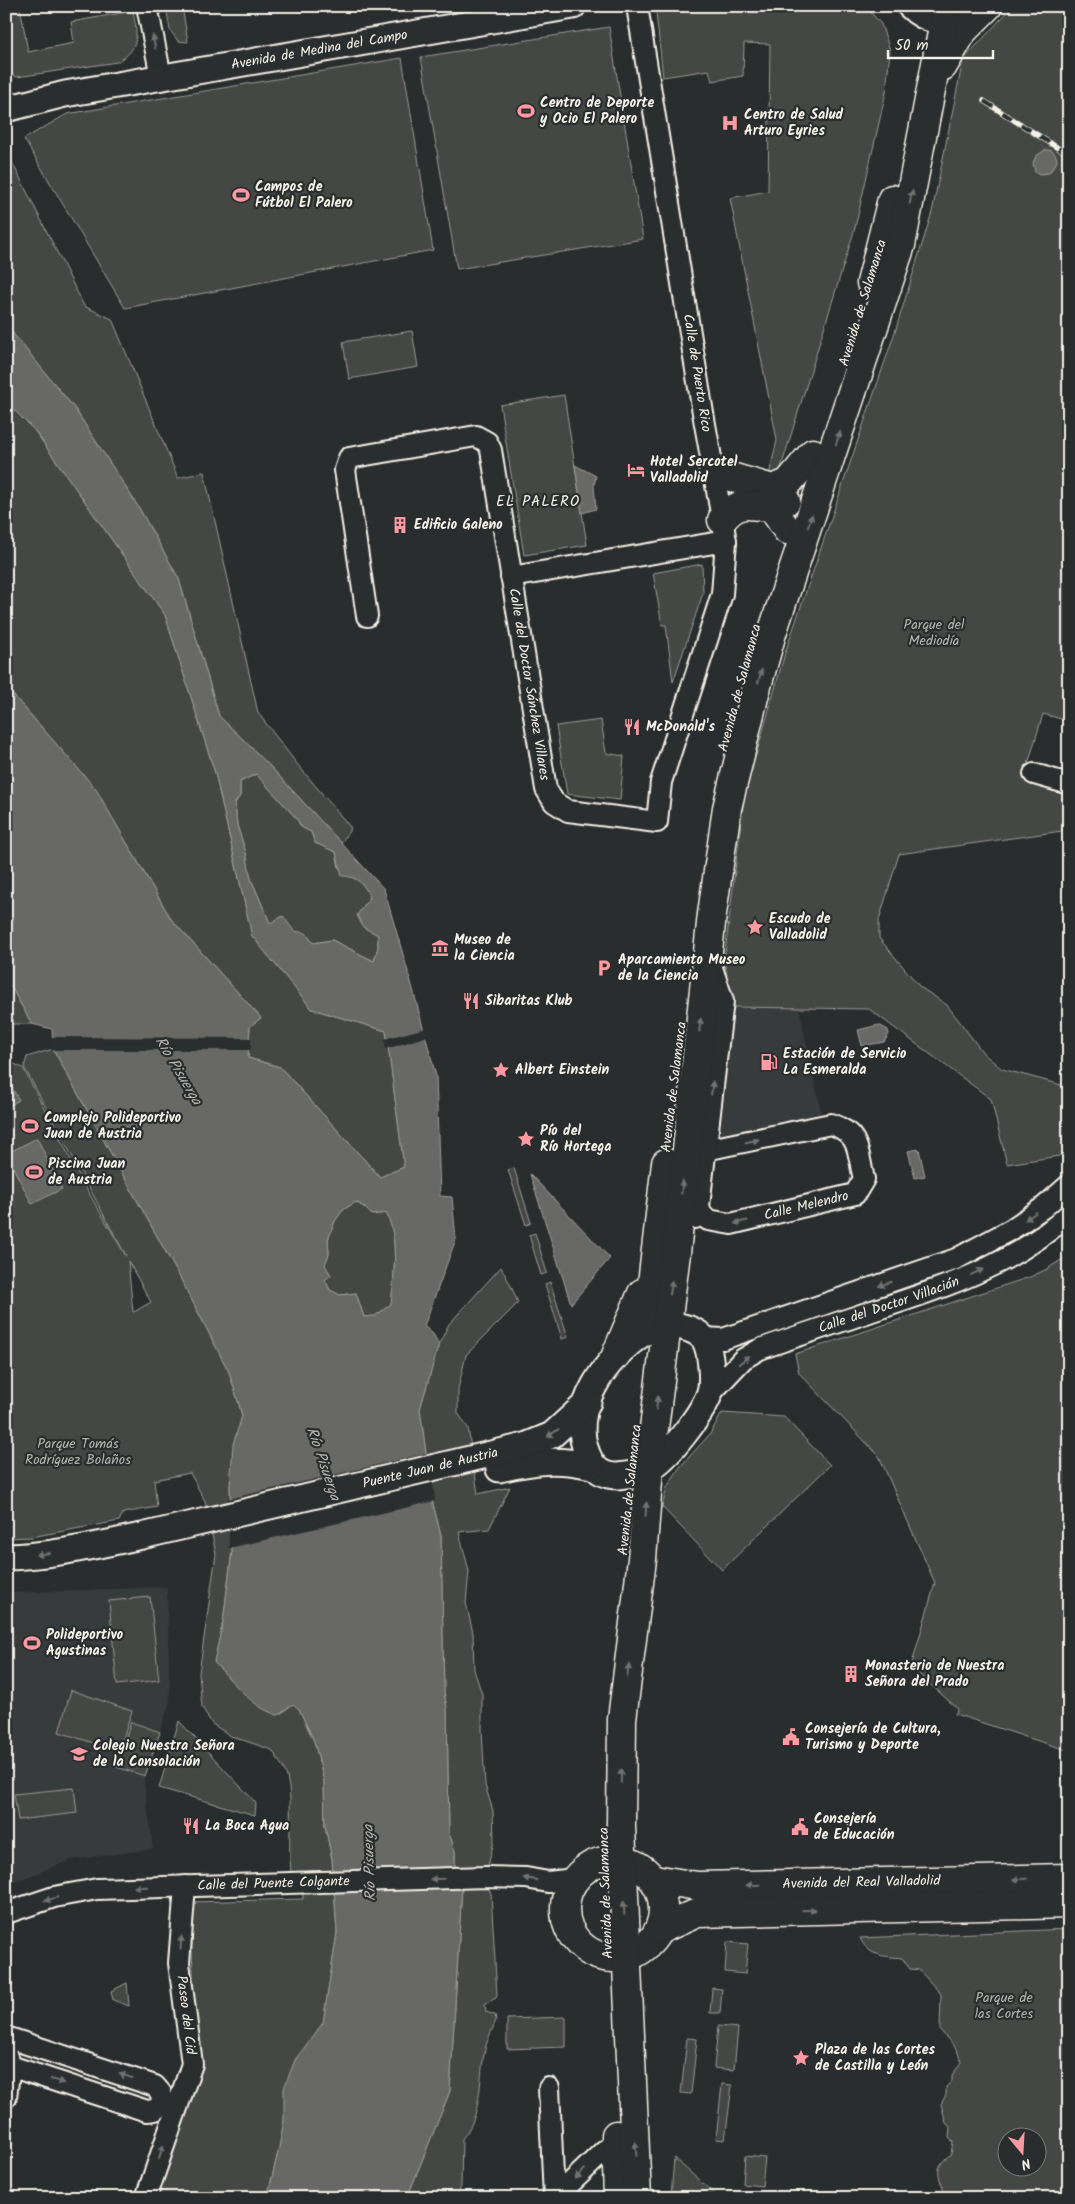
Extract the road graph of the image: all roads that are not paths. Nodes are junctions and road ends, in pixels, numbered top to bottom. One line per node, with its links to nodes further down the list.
1 (148, 6): 7 (street, one-way to 1)
2 (573, 6): 5 (main road, Avenida de Medina del Campo)
3 (637, 6): 13 (street, Calle de Puerto Rico)
4 (988, 6): 6 (main road); 8 (highway)
5 (505, 12): 7 (main road, Avenida de Medina del Campo)
6 (933, 12): 8 (highway, Avenida de Salamanca); 12 (highway, Avenida de Salamanca)
7 (161, 77): 9 (main road, Avenida de Medina del Campo)
8 (933, 84): 14 (highway, Avenida de Salamanca, one-way to 8)
9 (65, 94): 10 (main road, Avenida de Medina del Campo); 11 (main road, Avenida de Medina del Campo)
10 (6, 98)
11 (6, 109)
12 (813, 453): 13 (highway); 14 (highway, Avenida de Salamanca)
13 (713, 472): 16 (street, Calle de Puerto Rico)
14 (810, 491): 15 (highway); 17 (highway, Avenida de Salamanca); 23 (highway, Avenida de Salamanca, one-way to 14)
15 (772, 506): 16 (highway); 17 (highway)
16 (724, 530): 18 (street, Calle del Doctor Sánchez Villares); 22 (street, Calle de Puerto Rico)
17 (787, 530): 28 (highway, Avenida de Salamanca)
18 (511, 577): 19 (street, Calle del Doctor Sánchez Villares); 22 (street, Calle del Doctor Sánchez Villares)
19 (367, 616)
20 (1034, 774): 21 (street)
21 (1069, 784)
22 (656, 822)
23 (707, 958): 24 (street, Avenida de Salamanca, one-way to 23); 28 (highway, Avenida de Salamanca, one-way to 23)
24 (705, 1150): 26 (street, Avenida de Salamanca); 26 (street, Calle Melendro, one-way to 26)
25 (1069, 1184): 30 (street, Calle del Doctor Villacián, one-way to 30)
26 (699, 1206): 28 (street, Avenida de Salamanca)
27 (1069, 1214): 32 (street, Calle del Doctor Villacián, one-way to 27)
28 (665, 1257): 29 (highway, Avenida de Salamanca); 31 (highway)
29 (656, 1327): 30 (main road); 31 (main road); 36 (highway, Avenida de Salamanca)
30 (704, 1338): 32 (main road)
31 (616, 1355): 33 (main road)
32 (710, 1394): 36 (main road)
33 (588, 1402): 34 (main road, Puente Juan de Austria, one-way to 34); 35 (main road)
34 (512, 1458): 35 (main road, Puente Juan de Austria); 37 (main road, Puente Juan de Austria)
35 (592, 1466): 36 (main road, Puente Juan de Austria)
36 (640, 1472): 40 (highway, Avenida de Salamanca)
37 (144, 1543): 38 (main road, one-way to 38); 39 (main road)
38 (6, 1557)
39 (6, 1574)
40 (613, 1860): 42 (highway); 43 (highway); 47 (highway, Avenida de Salamanca)
41 (1069, 1878): 43 (highway, Avenida del Real Valladolid, one-way to 43)
42 (574, 1879): 44 (street, Calle del Puente Colgante, one-way to 44); 47 (highway)
43 (654, 1880): 47 (highway)
44 (185, 1886): 46 (street, Calle del Puente Colgante, one-way to 46); 53 (street, Paseo del Cid, one-way to 44)
45 (1069, 1904): 47 (highway, Avenida del Real Valladolid, one-way to 45)
46 (6, 1913)
47 (636, 1947): 52 (highway, Avenida de Salamanca); 56 (highway, Avenida de Salamanca, one-way to 47)
48 (6, 2037): 49 (street, one-way to 48)
49 (8, 2060): 51 (street)
50 (550, 2088): 54 (street)
51 (6, 2097)
52 (611, 2145): 54 (street, one-way to 54); 55 (highway, Avenida de Salamanca)
53 (146, 2198)
54 (555, 2198)
55 (618, 2198)
56 (637, 2198)

